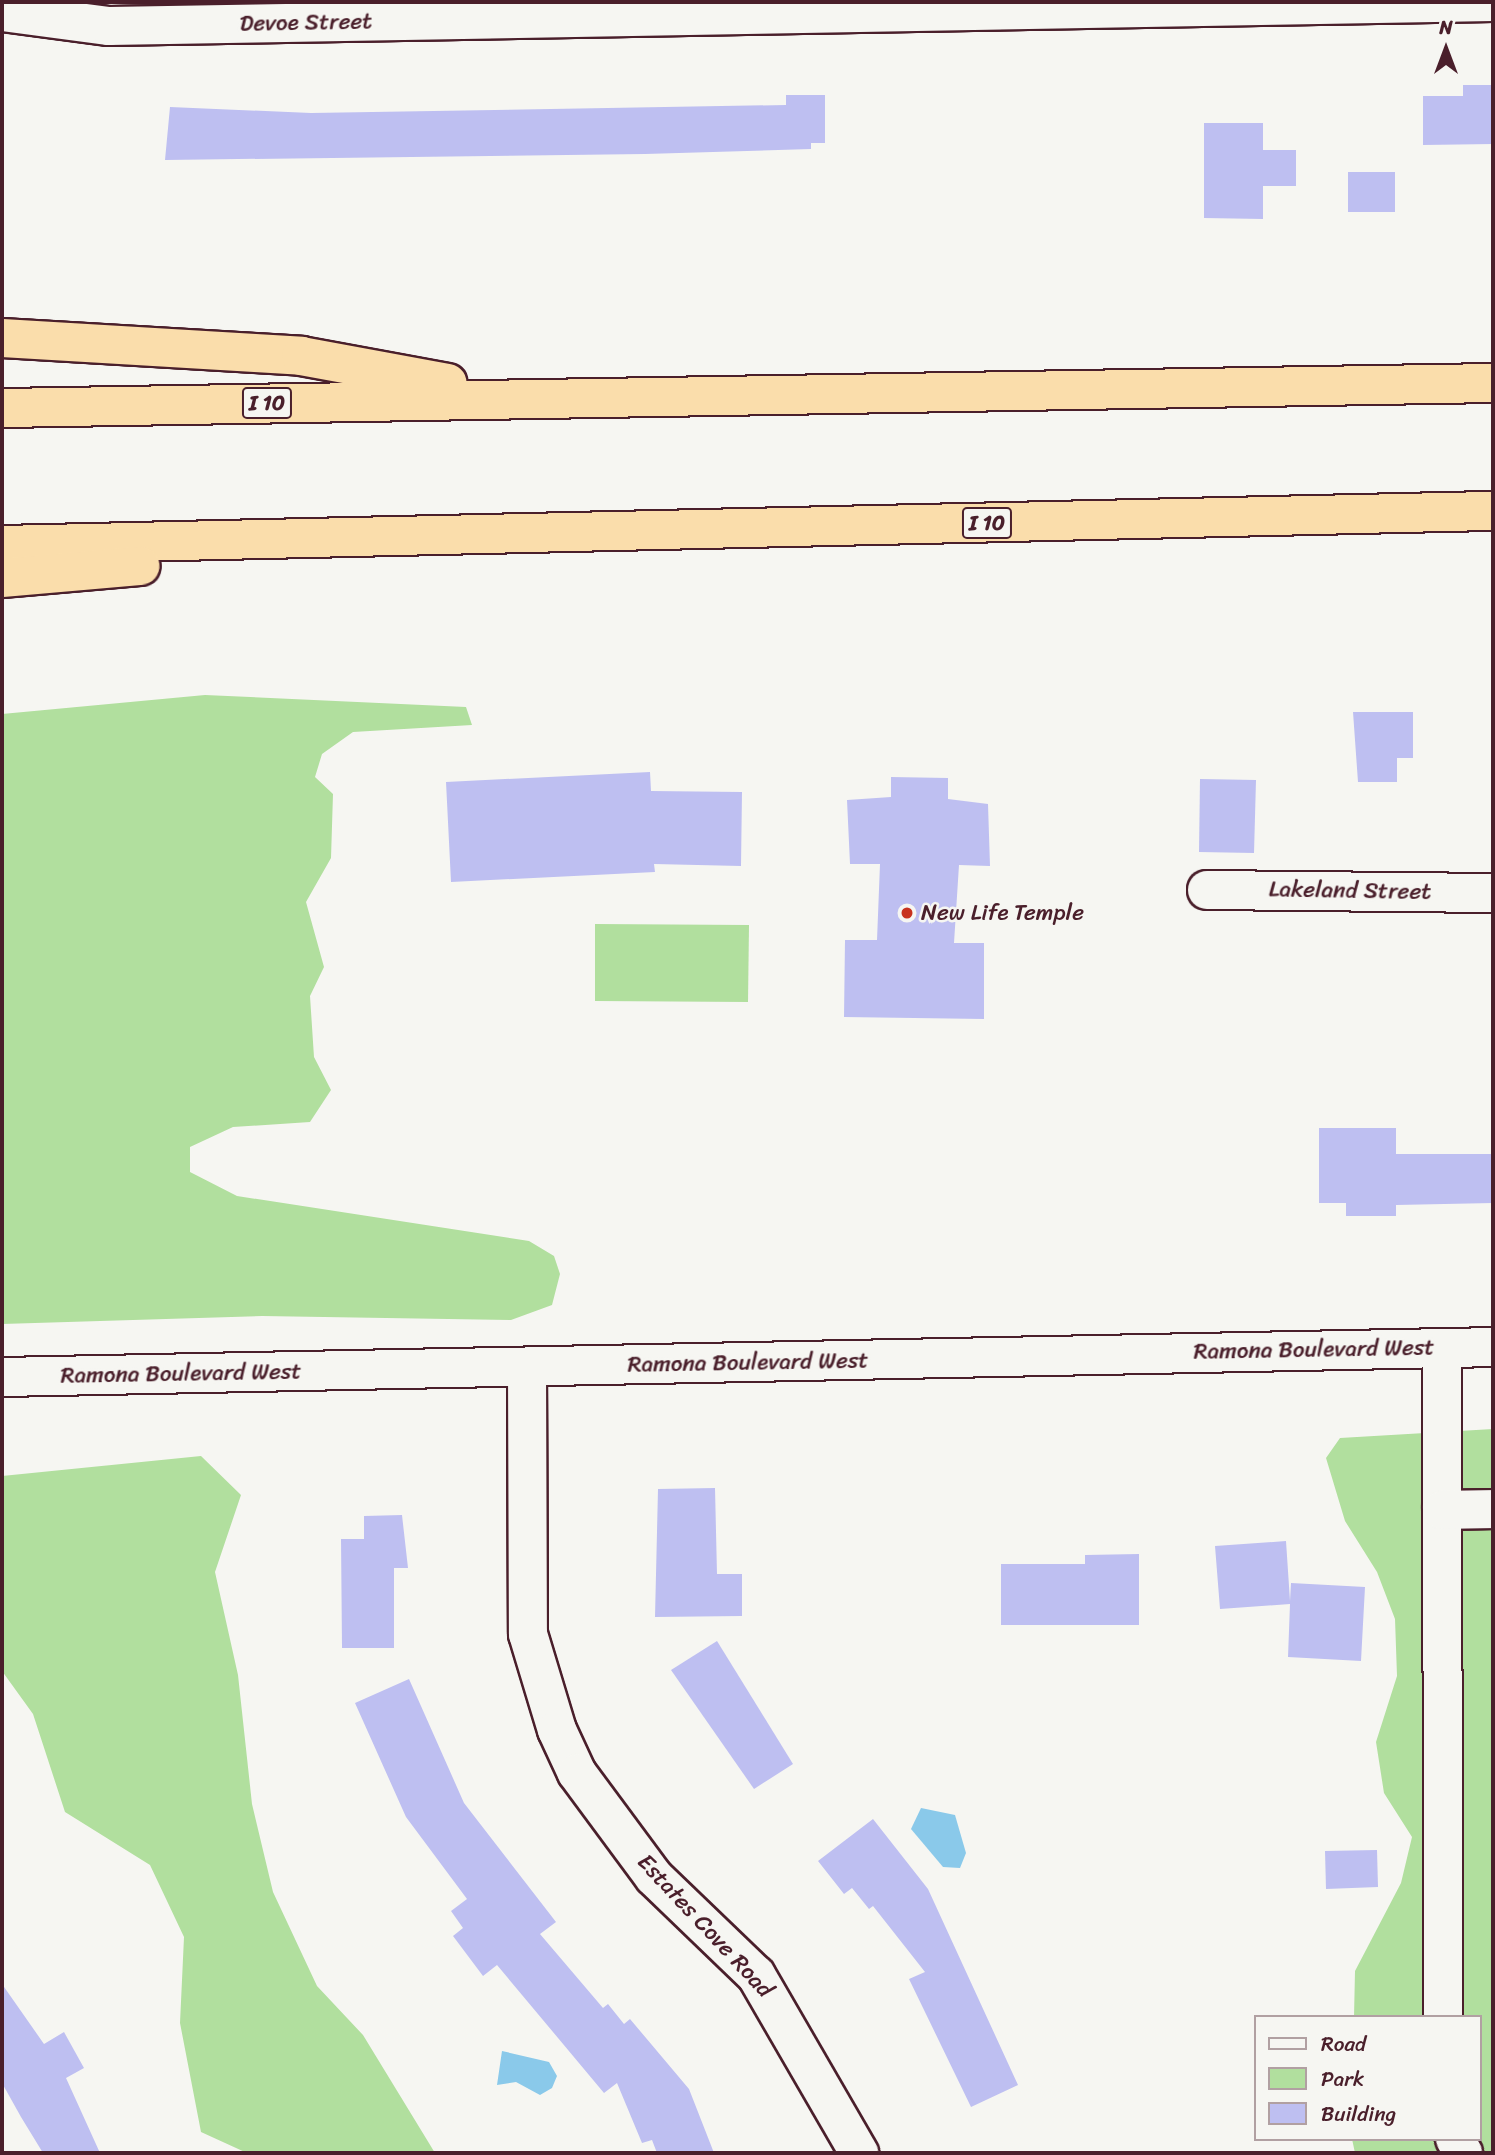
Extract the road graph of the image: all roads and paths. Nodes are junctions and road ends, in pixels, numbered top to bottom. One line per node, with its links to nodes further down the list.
1 (1493, 2): 2 (street, Devoe Street)
2 (1080, 6): 3 (street, Devoe Street)
3 (2, 12)
4 (2, 338): 6 (highway)
5 (1493, 383): 6 (highway, I 10)
6 (533, 398): 7 (highway, I 10)
7 (2, 408)
8 (1493, 511): 9 (highway, I 10)
9 (481, 536): 10 (highway, I 10); 11 (highway)
10 (2, 545)
11 (2, 578)
12 (1207, 890): 13 (street, Lakeland Street)
13 (1493, 893)
14 (1493, 1347): 15 (street, Ramona Boulevard West)
15 (1442, 1348): 16 (street, Ramona Boulevard West); 19 (street)
16 (527, 1368): 17 (street, Ramona Boulevard West); 21 (street, Estates Cove Road)
17 (2, 1377)
18 (1493, 1509): 19 (street)
19 (1442, 1510): 20 (street)
20 (1443, 2015)
21 (859, 2153)

